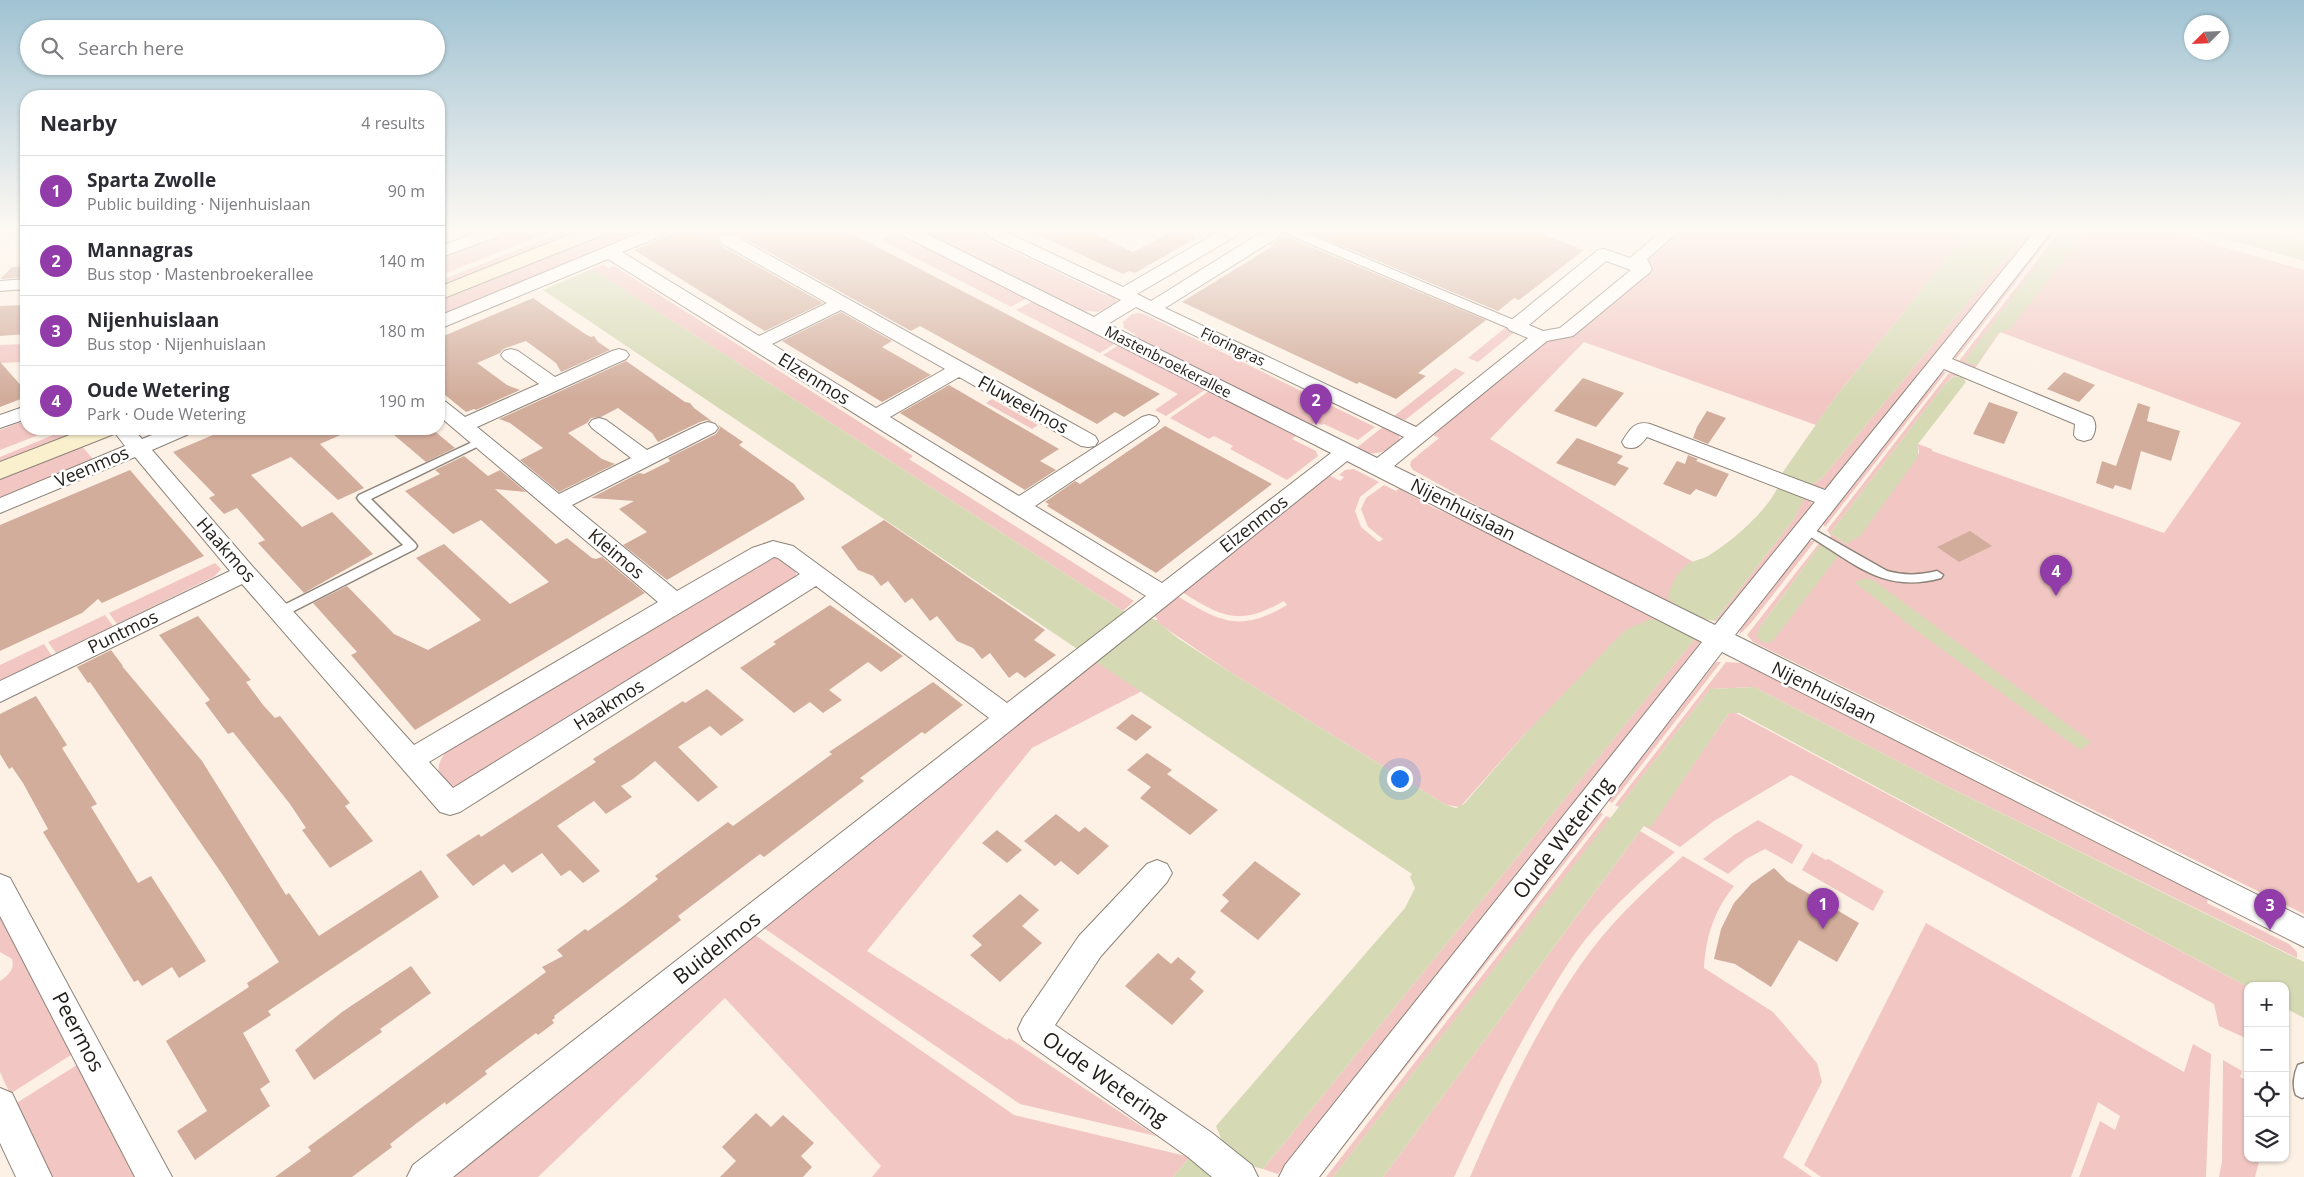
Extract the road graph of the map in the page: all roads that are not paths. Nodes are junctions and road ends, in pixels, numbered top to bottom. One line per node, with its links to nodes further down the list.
1 (524, 287): 14 (street)
2 (666, 287): 18 (street, Elzenmos)
3 (812, 287): 13 (street, Fluweelmos)
4 (1018, 287): 15 (street, Mastenbroekerallee)
5 (1107, 287): 12 (street, Fioringras)
6 (1156, 287): 12 (street)
7 (1165, 287): 12 (street)
8 (1423, 287): 16 (street)
9 (1564, 287): 16 (street)
10 (1621, 287): 17 (street)
11 (1998, 287): 21 (street, Oude Wetering)
12 (1137, 301): 15 (street); 37 (street, Fioringras)
13 (841, 303): 18 (street); 22 (street, Fluweelmos)
14 (445, 320)
15 (1093, 325): 42 (street, Mastenbroekerallee)
16 (1516, 326): 17 (street)
17 (1541, 337): 37 (street)
18 (758, 344): 26 (street, Elzenmos)
19 (511, 355): 23 (street)
20 (619, 355): 23 (street)
21 (1939, 360): 36 (street); 47 (street, Oude Wetering)
22 (959, 369): 26 (street, Fluweelmos); 39 (street, Fluweelmos)
23 (553, 384): 30 (street)
24 (445, 411): 30 (street, Kleimos)
25 (20, 414): 28 (street)
26 (875, 417): 50 (street, Elzenmos)
27 (1149, 421): 50 (street)
28 (0, 422)
29 (599, 424): 44 (street)
30 (462, 426): 38 (street, Kleimos)
31 (708, 428): 44 (street)
32 (46, 435): 43 (main road)
33 (91, 435): 46 (main road)
34 (127, 435): 41 (street, Haakmos)
35 (169, 435): 41 (street, Veenmos)
36 (2084, 435)
37 (1419, 436): 45 (street)
38 (480, 441): 48 (street, Kleimos); 57 (lane)
39 (1088, 441)
40 (1632, 442): 47 (street)
41 (138, 448): 49 (street, Veenmos); 52 (street, Haakmos)
42 (1345, 452): 45 (street, Nijenhuislaan); 55 (street, Elzenmos)
43 (0, 453)
44 (647, 460): 48 (street)
45 (1378, 468): 58 (street, Nijenhuislaan)
46 (0, 472)
47 (1830, 500): 51 (street, Oude Wetering)
48 (557, 504): 56 (street, Kleimos)
49 (0, 506)
50 (1018, 506): 55 (street, Elzenmos)
51 (1817, 534): 54 (lane); 58 (street, Oude Wetering)
52 (245, 573): 57 (street, Haakmos); 59 (street, Puntmos)
53 (816, 574): 56 (street); 60 (street); 61 (street, Haakmos)
54 (1937, 575)
55 (1163, 595): 60 (street, Elzenmos)
56 (675, 603): 61 (street)
57 (281, 612): 61 (street, Haakmos)
58 (1708, 634): 64 (street, Nijenhuislaan); 72 (street, Oude Wetering)
59 (0, 692)
60 (1008, 718): 70 (street, Buidelmos)
61 (411, 760)
62 (1157, 873): 71 (street, Oude Wetering)
63 (0, 887): 69 (street, Peermos)
64 (2304, 933)
65 (2304, 1071): 66 (lane)
66 (2302, 1089)
67 (0, 1105): 68 (street)
68 (34, 1177)
69 (154, 1177)
70 (425, 1177)
71 (1240, 1177)
72 (1296, 1177)

